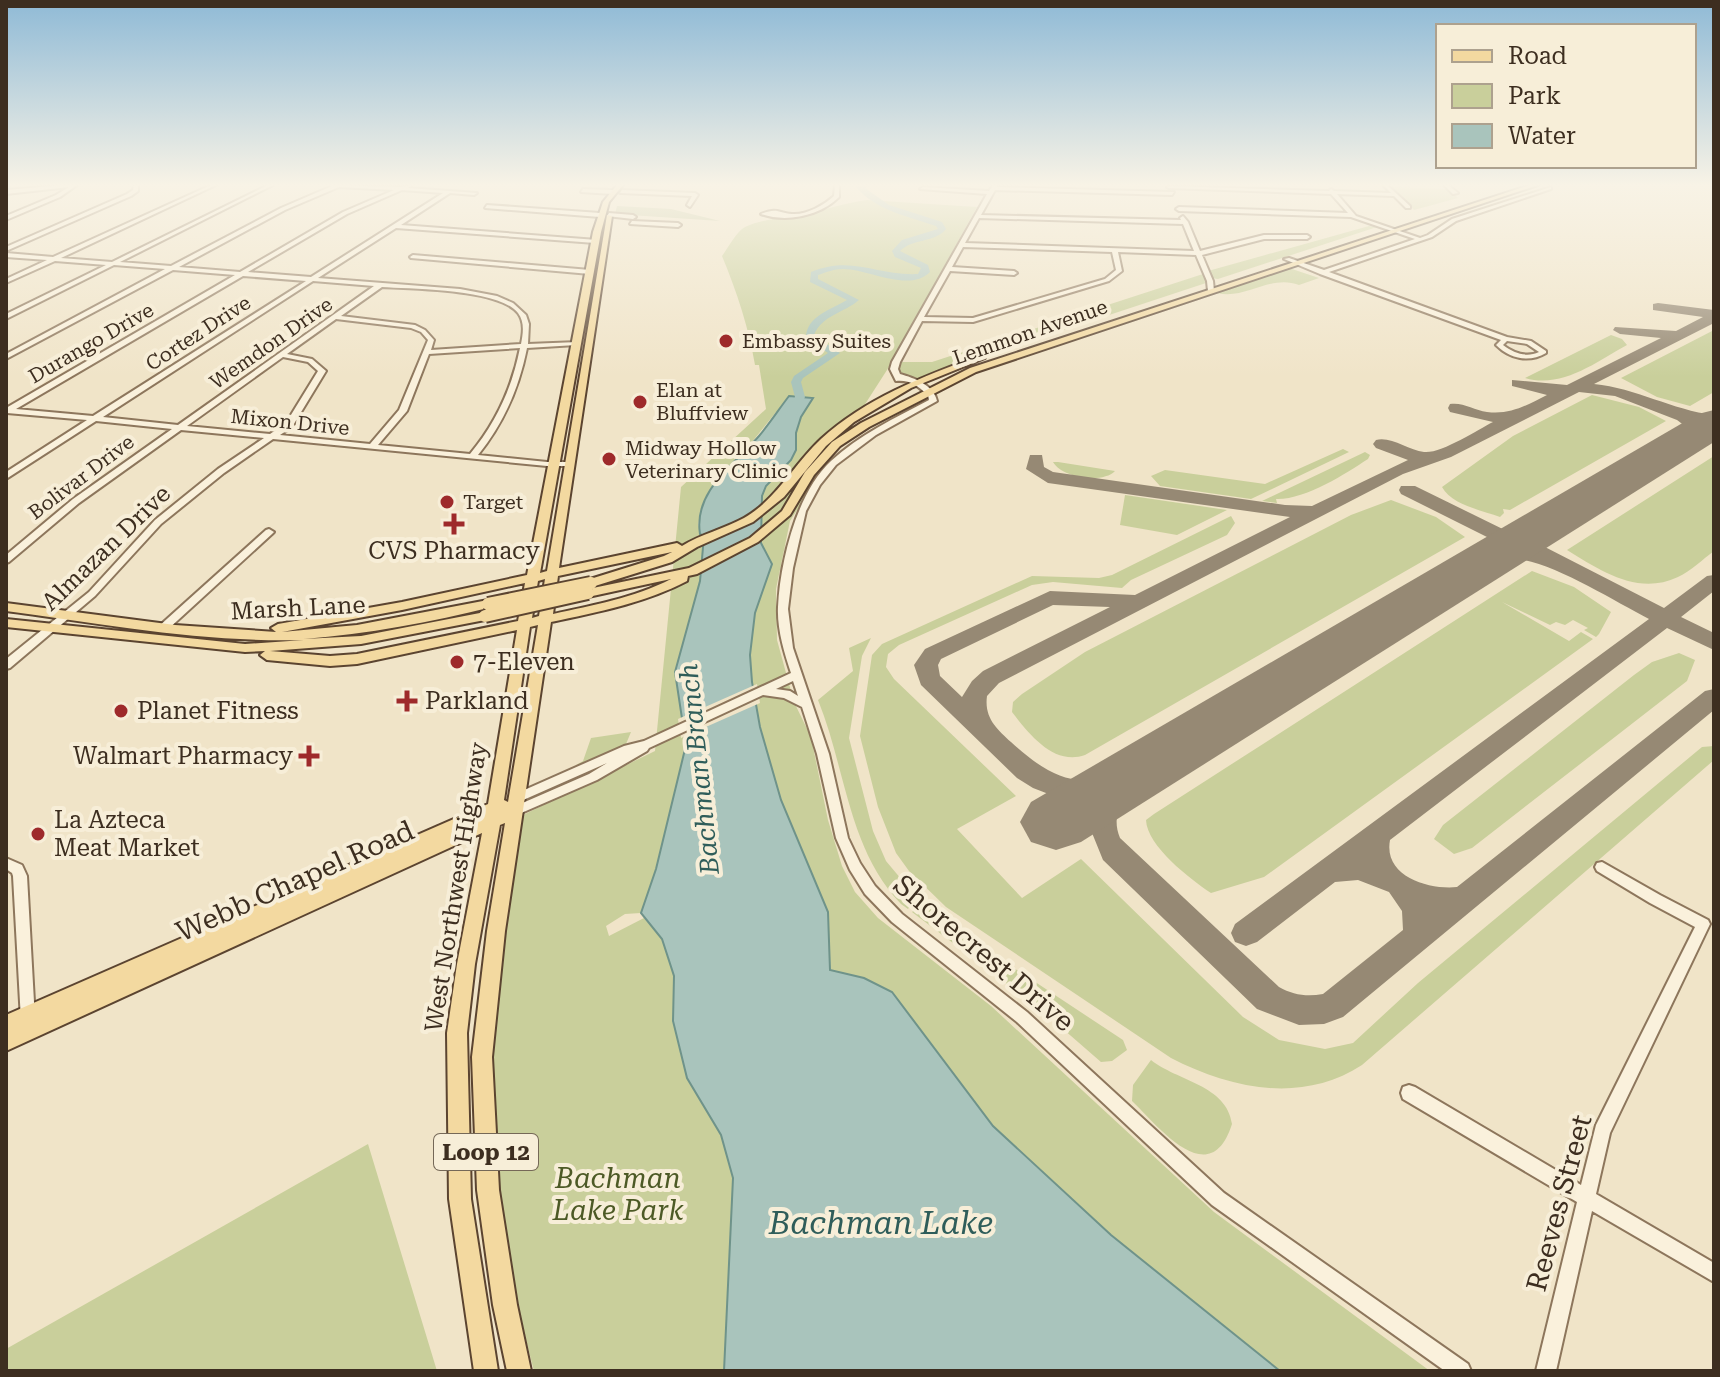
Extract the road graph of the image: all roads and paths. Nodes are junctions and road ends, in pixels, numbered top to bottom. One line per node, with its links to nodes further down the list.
1 (75, 249): 19 (street)
2 (141, 249): 21 (street)
3 (208, 249): 22 (street)
4 (283, 249): 26 (street, Durango Drive)
5 (358, 249): 29 (street, Cortez Drive)
6 (594, 249): 24 (main road, West Northwest Highway / Loop 12)
7 (604, 249): 25 (main road, West Northwest Highway / Loop 12)
8 (959, 249): 23 (street)
9 (1092, 249): 15 (street)
10 (1196, 249): 16 (street)
11 (1220, 249): 16 (street)
12 (1324, 249): 20 (main road, Lemmon Avenue)
13 (1332, 249): 20 (main road, Lemmon Avenue)
14 (1391, 249): 28 (street)
15 (1115, 250): 16 (street); 39 (street)
16 (1198, 253): 32 (street)
17 (6, 255): 19 (street)
18 (413, 257): 24 (street)
19 (54, 259): 21 (street); 30 (street)
20 (1288, 262): 28 (street); 32 (main road, Lemmon Avenue)
21 (113, 263): 22 (street); 37 (street)
22 (173, 268): 26 (street); 47 (street)
23 (948, 269): 27 (street); 39 (street)
24 (590, 272): 25 (main road); 35 (main road, West Northwest Highway / Loop 12)
25 (600, 272): 36 (main road, West Northwest Highway / Loop 12)
26 (242, 273): 29 (street); 53 (street, Durango Drive)
27 (1014, 273)
28 (1320, 274): 41 (street)
29 (313, 279): 31 (street); 55 (street, Cortez Drive)
30 (6, 281)
31 (381, 284): 38 (street, Wemdon Drive); 44 (street)
32 (1211, 288): 33 (main road, Lemmon Avenue); 34 (main road, Lemmon Avenue)
33 (1135, 308): 34 (main road); 48 (main road, Lemmon Avenue)
34 (1145, 312): 51 (main road, Lemmon Avenue)
35 (581, 315): 36 (main road); 40 (main road, West Northwest Highway / Loop 12)
36 (594, 315): 43 (main road, West Northwest Highway / Loop 12)
37 (6, 317)
38 (334, 317): 45 (street); 46 (street, Wemdon Drive)
39 (920, 319): 48 (street)
40 (579, 329): 42 (main road, West Northwest Highway / Loop 12); 43 (main road)
41 (1502, 341): 41 (street)
42 (576, 343): 44 (street); 50 (main road, West Northwest Highway / Loop 12)
43 (589, 343): 49 (main road, West Northwest Highway / Loop 12)
44 (524, 346): 45 (street); 59 (street)
45 (429, 352): 58 (street)
46 (281, 355): 56 (street, Wemdon Drive); 57 (street, Almazan Drive)
47 (6, 357)
48 (912, 384): 51 (street); 66 (main road, Lemmon Avenue)
49 (582, 392): 50 (main road); 61 (main road, West Northwest Highway / Loop 12)
50 (567, 393): 60 (main road, West Northwest Highway / Loop 12)
51 (926, 393): 52 (main road, Lemmon Avenue); 54 (street)
52 (905, 403): 54 (main road); 69 (main road, Lemmon Avenue)
53 (7, 410): 55 (street, Mixon Drive)
54 (919, 410): 88 (street, Shorecrest Drive)
55 (95, 419): 56 (street, Mixon Drive); 62 (street, Cortez Drive)
56 (180, 427): 57 (street, Mixon Drive); 67 (street, Bolivar Drive)
57 (276, 437): 58 (street, Mixon Drive); 77 (street, Almazan Drive)
58 (373, 446): 59 (street, Mixon Drive)
59 (472, 457): 60 (street, Mixon Drive)
60 (555, 464): 61 (street, Mixon Drive); 64 (main road, West Northwest Highway / Loop 12)
61 (570, 464): 63 (main road, West Northwest Highway / Loop 12)
62 (6, 476)
63 (564, 511): 64 (main road); 70 (main road, West Northwest Highway / Loop 12)
64 (546, 513): 71 (main road, West Northwest Highway / Loop 12)
65 (269, 532): 82 (street)
66 (695, 544): 68 (main road); 73 (main road, Lemmon Avenue)
67 (6, 560)
68 (611, 563): 70 (main road); 76 (main road)
69 (694, 570): 73 (main road, Lemmon Avenue); 76 (main road)
70 (553, 574): 71 (main road); 78 (main road, West Northwest Highway / Loop 12)
71 (534, 578): 72 (main road); 80 (main road, West Northwest Highway / Loop 12)
72 (487, 587): 83 (main road); 85 (main road)
73 (589, 588): 75 (main road, Marsh Lane, bridge)
74 (6, 607): 77 (main road, Marsh Lane)
75 (486, 610): 83 (main road, Marsh Lane); 86 (main road, Marsh Lane)
76 (585, 610): 78 (main road)
77 (67, 615): 81 (street, Almazan Drive); 82 (main road, Marsh Lane)
78 (544, 620): 80 (main road); 91 (main road, West Northwest Highway / Loop 12)
79 (6, 623): 81 (main road, Marsh Lane)
80 (524, 624): 85 (main road); 92 (main road, West Northwest Highway / Loop 12)
81 (50, 629): 84 (main road, Marsh Lane); 87 (street, Almazan Drive)
82 (162, 629): 83 (main road, Marsh Lane); 84 (main road)
83 (255, 634)
84 (151, 639): 86 (main road, Marsh Lane)
85 (453, 639): 86 (main road)
86 (231, 647)
87 (6, 665)
88 (796, 675): 89 (street, Webb Chapel Road); 90 (street, Shorecrest Drive)
89 (763, 691): 90 (street); 91 (street, Webb Chapel Road)
90 (808, 706): 105 (street, Shorecrest Drive)
91 (516, 805): 92 (main road, Webb Chapel Road); 98 (main road, West Northwest Highway / Loop 12)
92 (494, 815): 96 (main road, Webb Chapel Road); 99 (main road, West Northwest Highway / Loop 12)
93 (6, 863): 96 (street)
94 (1602, 867): 101 (street, Reeves Street)
95 (6, 1024): 96 (main road, Webb Chapel Road)
96 (28, 1024): 97 (main road, Webb Chapel Road)
97 (6, 1042)
98 (482, 1057): 99 (main road); 104 (main road, West Northwest Highway / Loop 12)
99 (457, 1065): 103 (main road, West Northwest Highway / Loop 12)
100 (1409, 1093): 101 (street)
101 (1586, 1198): 102 (street); 106 (street, Reeves Street)
102 (1714, 1273)
103 (486, 1371)
104 (519, 1371)
105 (1461, 1371)
106 (1546, 1371)

